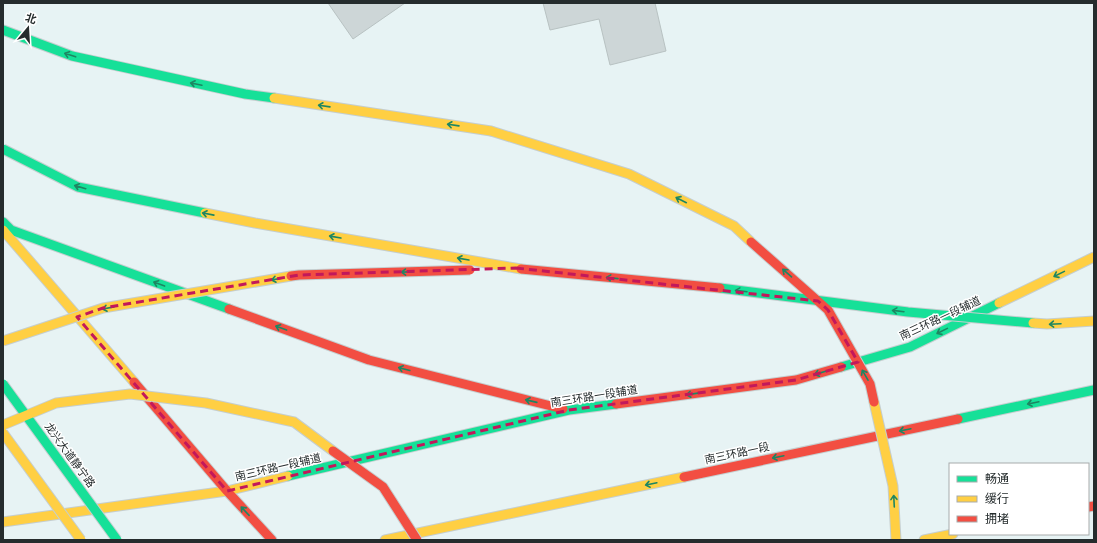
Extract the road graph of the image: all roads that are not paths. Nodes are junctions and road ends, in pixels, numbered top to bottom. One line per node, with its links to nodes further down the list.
1 (3, 30): 23 (main road, one-way to 1, bridge)
2 (3, 149): 6 (main road, one-way to 2, bridge)
3 (3, 222): 11 (main road, one-way to 3)
4 (3, 230): 14 (main road)
5 (1094, 257): 11 (main road, 南三环路一段辅道, one-way to 11)
6 (516, 268): 7 (main road, one-way to 6, bridge); 8 (main road, one-way to 8, bridge)
7 (1094, 321)
8 (3, 341)
9 (3, 384): 19 (main road, 龙兴大道静宁路, bridge)
10 (1094, 390): 21 (main road, 南三环路一段, one-way to 21, bridge)
11 (568, 410): 14 (main road, 南三环路一段辅道)
12 (3, 425): 22 (main road, bridge)
13 (3, 433): 18 (main road, bridge)
14 (226, 491): 15 (main road, 南三环路一段辅道); 20 (main road, one-way to 14)
15 (3, 522)
16 (949, 535): 24 (main road)
17 (960, 535): 25 (main road)
18 (81, 540)
19 (117, 540)
20 (272, 540)
21 (385, 540)
22 (417, 540)
23 (896, 540)
24 (924, 540)
25 (947, 540)

